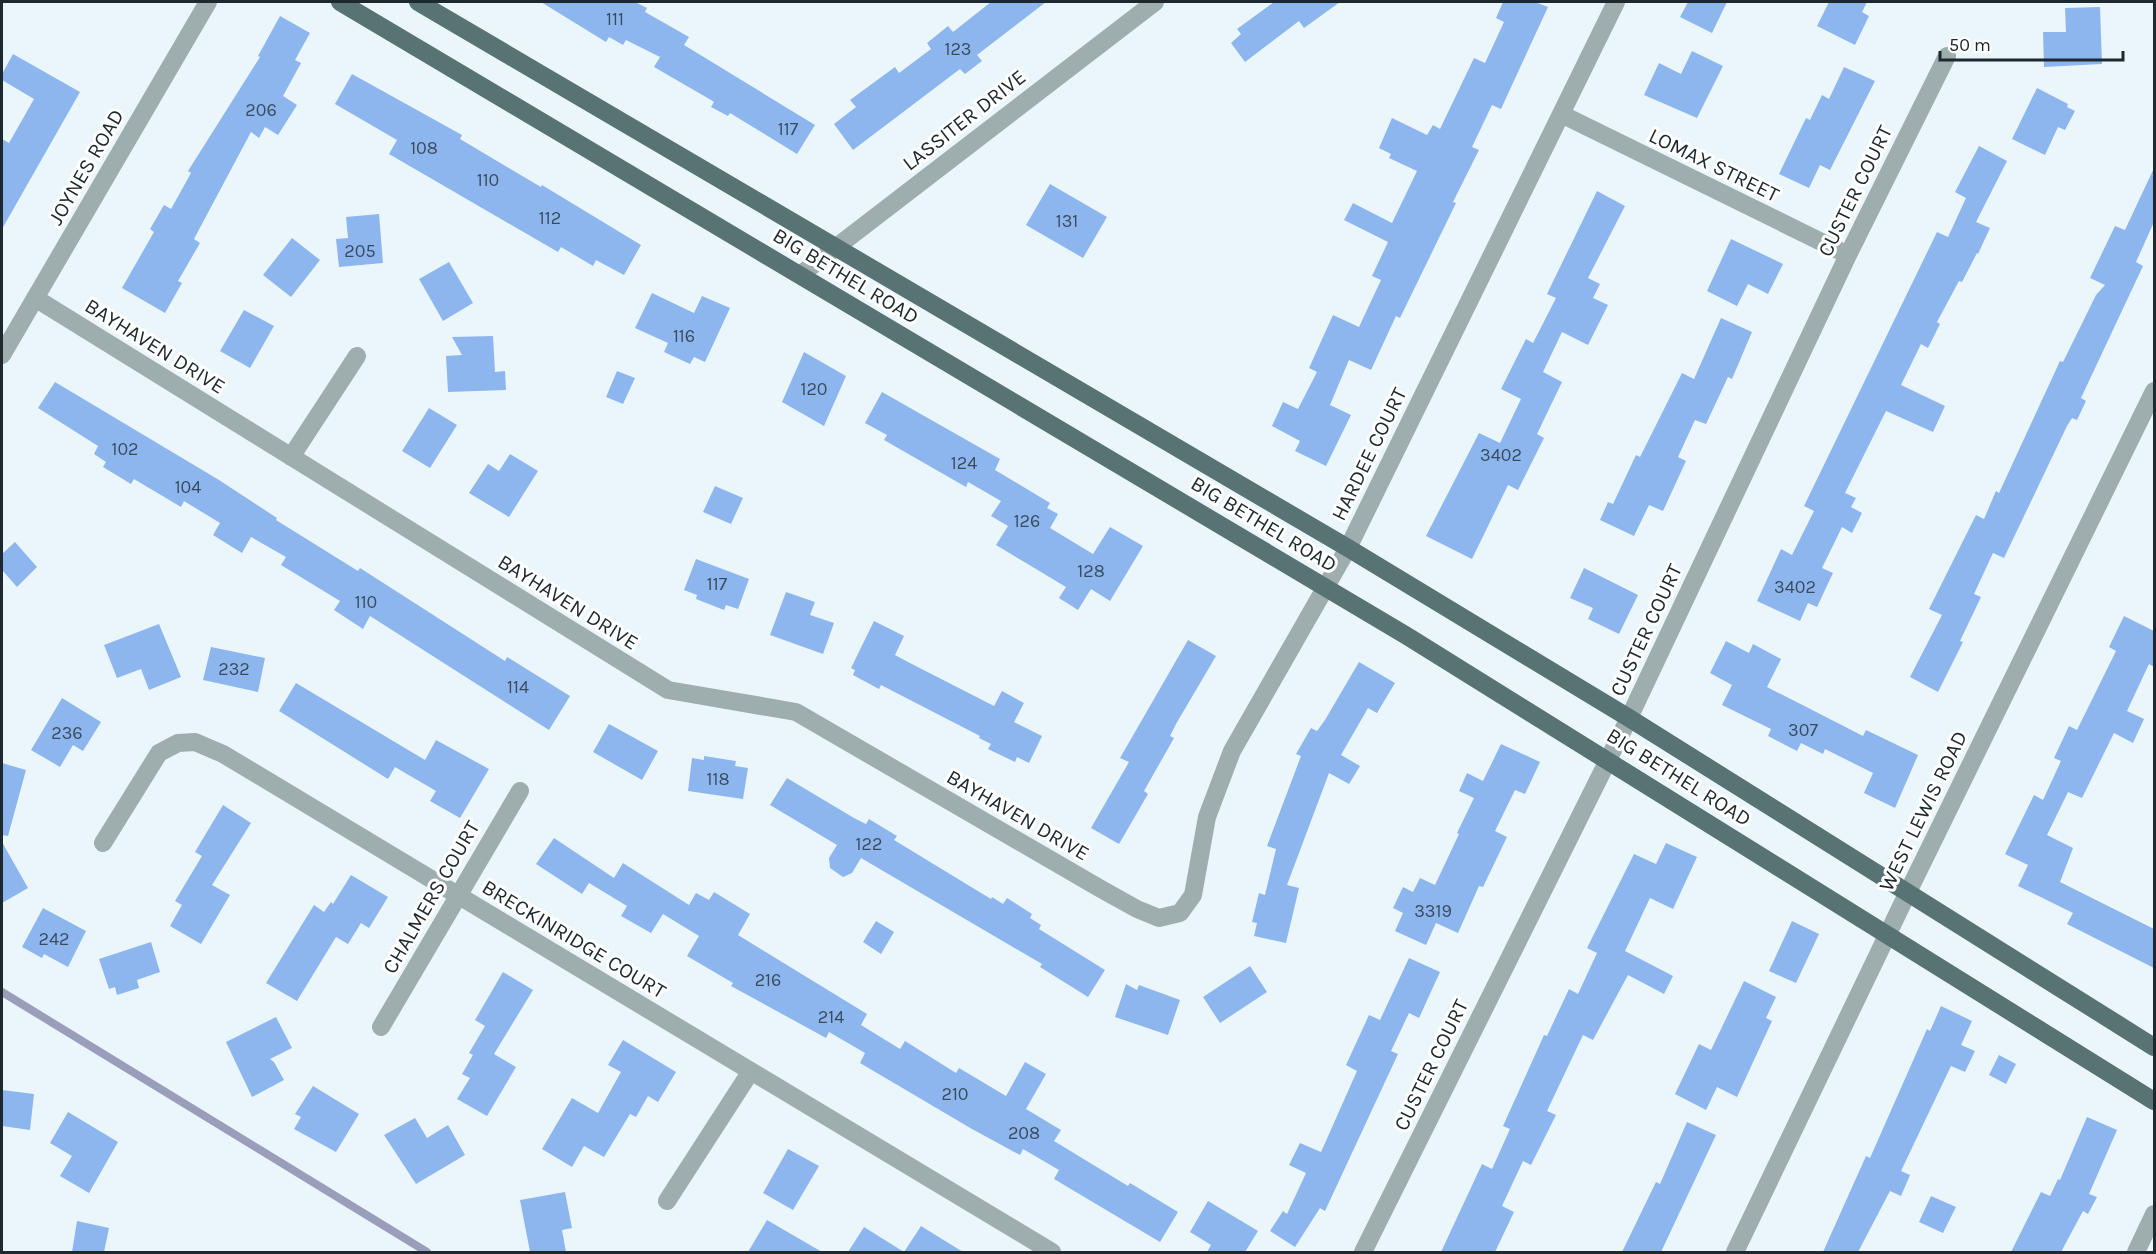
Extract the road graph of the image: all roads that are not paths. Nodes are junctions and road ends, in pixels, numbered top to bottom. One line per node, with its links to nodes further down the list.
1 (208, 2): 11 (street, JOYNES ROAD)
2 (340, 2): 10 (main road, BIG BETHEL ROAD)
3 (418, 2): 8 (main road, BIG BETHEL ROAD)
4 (1155, 2): 8 (street, LASSITER DRIVE)
5 (1616, 2): 7 (street, HARDEE COURT)
6 (1947, 56): 9 (street, CUSTER COURT)
7 (1561, 114): 9 (street, LOMAX STREET); 16 (street, HARDEE COURT)
8 (835, 248): 10 (street, LASSITER DRIVE); 16 (main road, BIG BETHEL ROAD)
9 (1848, 255): 18 (street, CUSTER COURT)
10 (800, 274): 17 (main road, BIG BETHEL ROAD)
11 (35, 298): 12 (street, JOYNES ROAD); 15 (street, BAYHAVEN DRIVE)
12 (2, 355)
13 (357, 356): 15 (street)
14 (2154, 391): 23 (street, WEST LEWIS ROAD)
15 (291, 457): 22 (street, BAYHAVEN DRIVE)
16 (1348, 548): 17 (street, HARDEE COURT); 18 (main road, BIG BETHEL ROAD)
17 (1325, 587): 19 (main road, BIG BETHEL ROAD); 22 (street, HARDEE COURT)
18 (1629, 718): 19 (street, CUSTER COURT); 23 (main road, BIG BETHEL ROAD)
19 (1608, 759): 25 (main road, BIG BETHEL ROAD); 34 (street, CUSTER COURT)
20 (520, 790): 24 (street, CHALMERS COURT)
21 (103, 843): 24 (street, BRECKINRIDGE COURT)
22 (1101, 889)
23 (1908, 892): 25 (street, WEST LEWIS ROAD); 27 (main road, BIG BETHEL ROAD)
24 (458, 895): 26 (street, CHALMERS COURT); 28 (street, BRECKINRIDGE COURT)
25 (1888, 933): 29 (main road, BIG BETHEL ROAD); 35 (street, WEST LEWIS ROAD)
26 (381, 1027)
27 (2154, 1047)
28 (751, 1071): 30 (street); 32 (street, BRECKINRIDGE COURT)
29 (2154, 1101)
30 (667, 1201)
31 (2154, 1214): 36 (street)
32 (1028, 1246): 33 (street, BRECKINRIDGE COURT)
33 (1052, 1252)
34 (1363, 1252)
35 (1735, 1252)
36 (2136, 1252)

